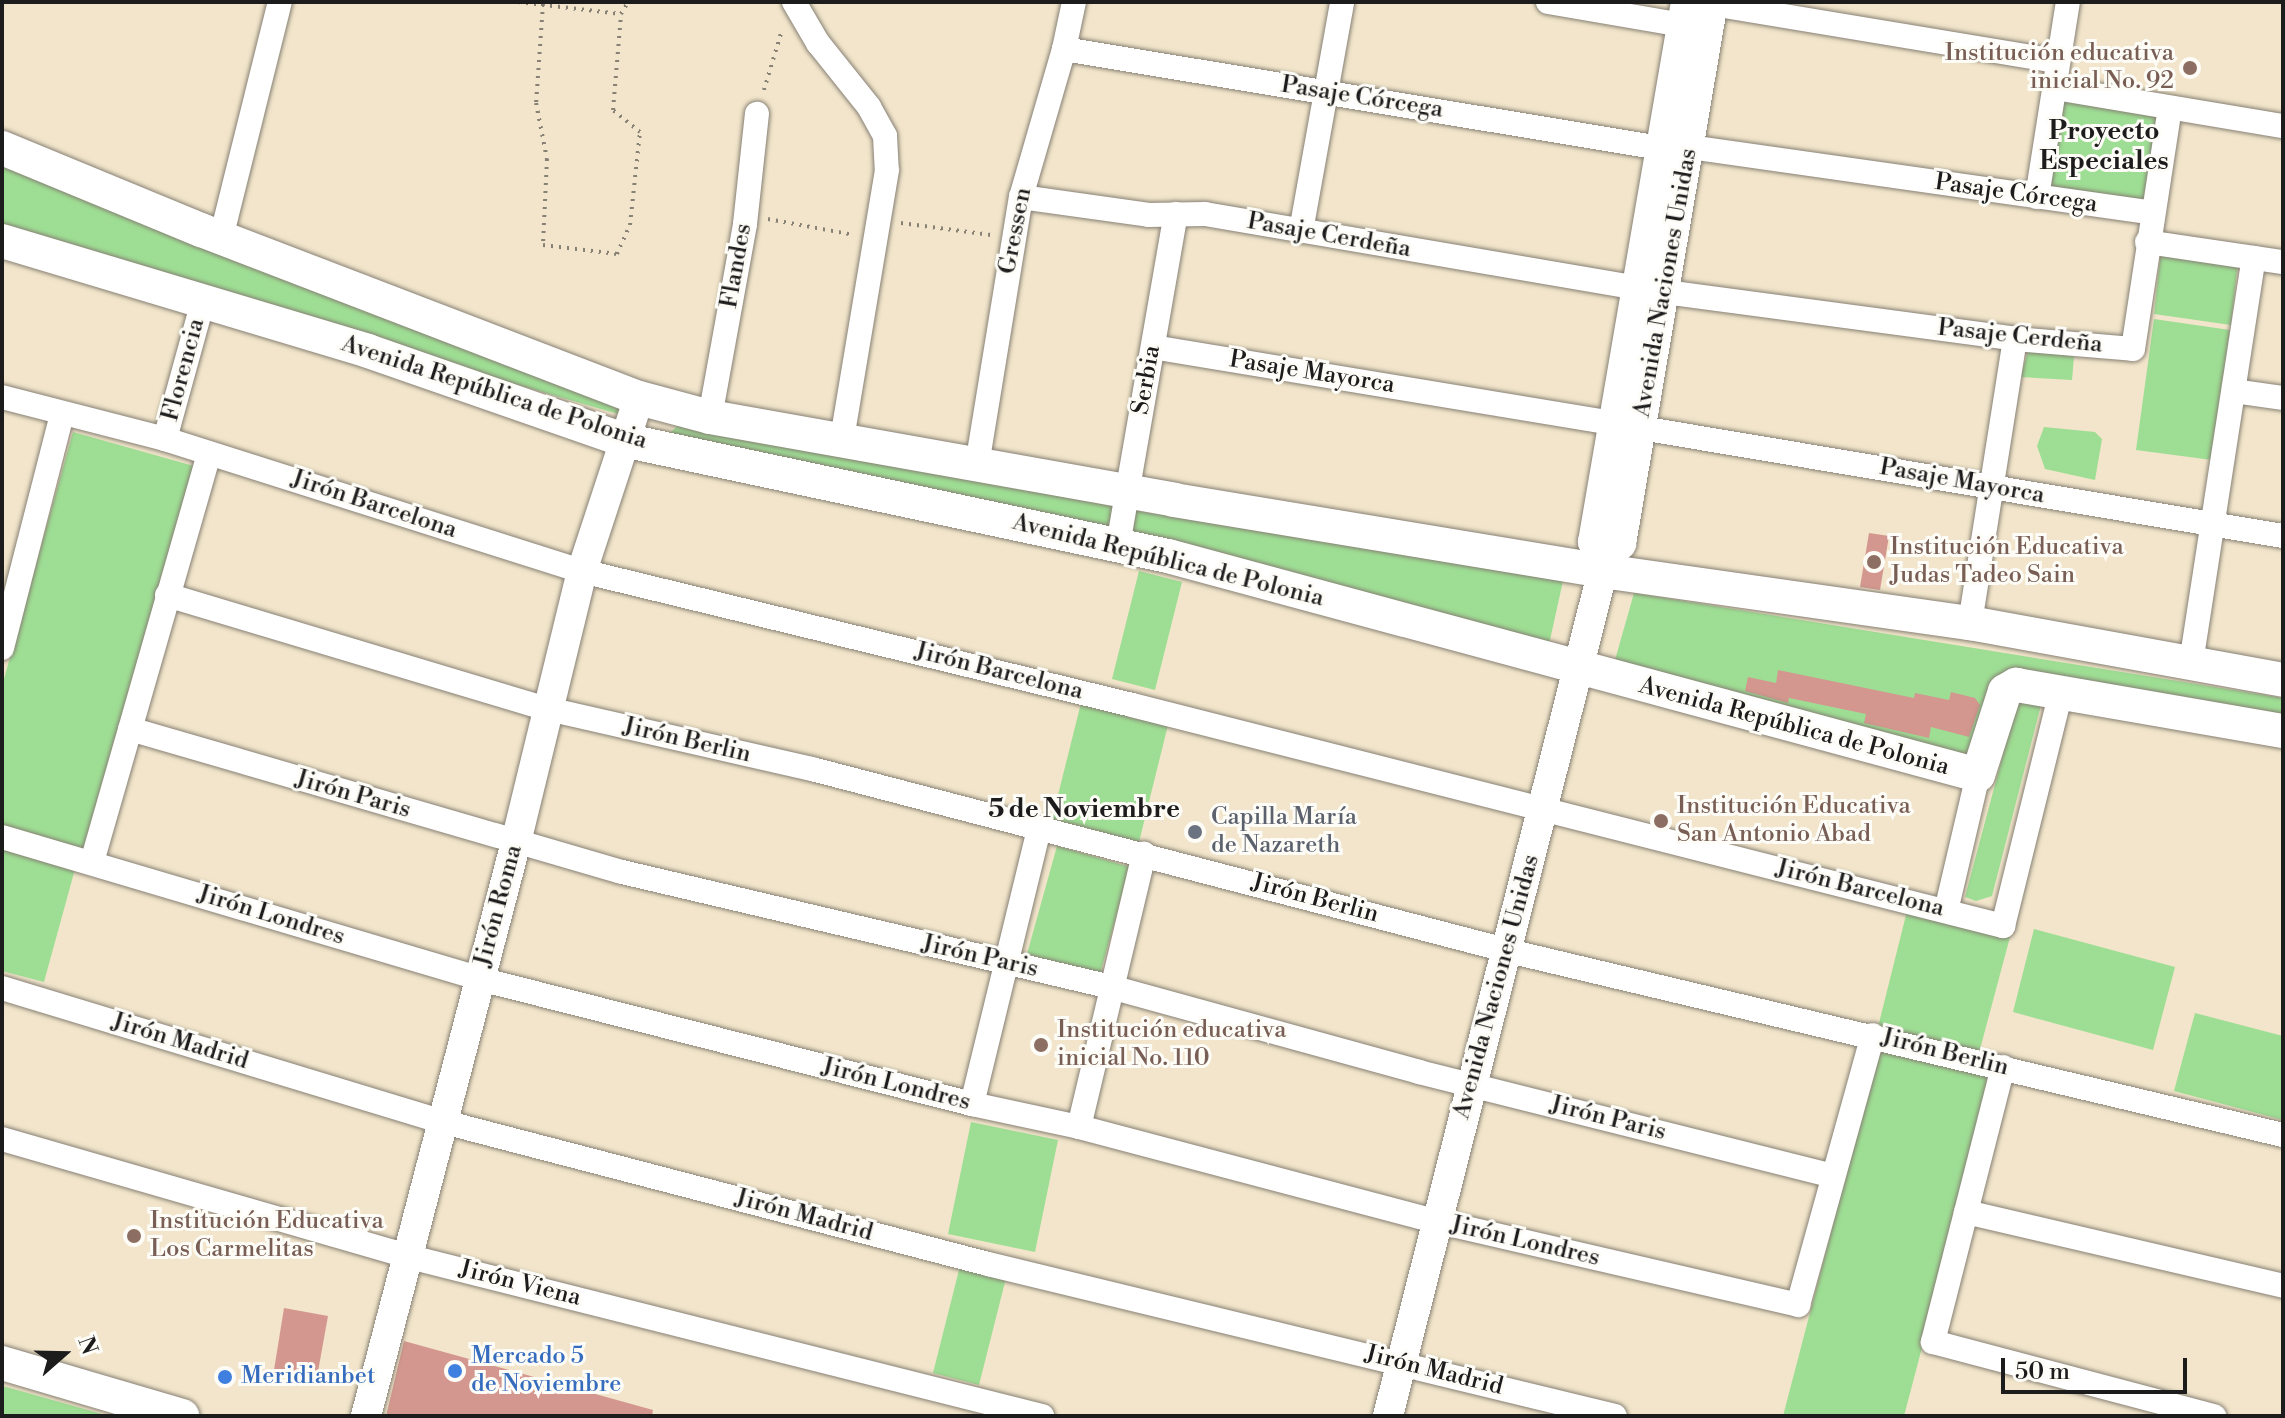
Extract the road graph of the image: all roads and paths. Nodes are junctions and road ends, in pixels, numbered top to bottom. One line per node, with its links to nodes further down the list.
1 (280, 2): 29 (street)
2 (520, 2): 8 (path)
3 (628, 2): 11 (path)
4 (1074, 2): 12 (street, Gressen)
5 (1342, 2): 15 (street)
6 (1548, 2): 10 (street)
7 (2068, 2): 13 (street)
8 (543, 4): 11 (path); 11 (path)
9 (795, 4): 17 (path); 27 (street)
10 (1698, 8): 13 (street); 19 (street, Avenida Naciones Unidas); 21 (street, Avenida Naciones Unidas)
11 (621, 14)
12 (1064, 49): 15 (street, Pasaje Córcega); 22 (street, Gressen)
13 (2058, 61): 14 (street)
14 (2055, 88): 16 (street); 23 (street)
15 (1326, 92): 21 (street, Pasaje Córcega); 28 (street)
16 (2170, 108): 18 (street); 24 (street, Pasaje Cerdeña)
17 (757, 114): 26 (street, Flandes)
18 (2283, 126)
19 (1690, 147): 23 (street, Pasaje Córcega); 35 (street, Avenida Naciones Unidas)
20 (2, 148): 29 (main road, Avenida República de Polonia)
21 (1660, 148): 35 (street, Avenida Naciones Unidas)
22 (1021, 197): 25 (street, Pasaje Cerdeña); 30 (street, Gressen)
23 (2037, 197): 24 (street, Pasaje Córcega)
24 (2152, 213): 32 (street, Pasaje Cerdeña)
25 (1176, 214): 28 (street, Pasaje Cerdeña); 38 (street, Serbia)
26 (746, 215): 27 (path); 44 (street, Flandes)
27 (877, 229): 30 (path); 48 (street)
28 (1301, 231): 35 (street, Pasaje Cerdeña)
29 (221, 238): 41 (main road, Avenida República de Polonia)
30 (1014, 238): 50 (street, Gressen)
31 (2, 241): 36 (main road, Avenida República de Polonia)
32 (2147, 242): 33 (street); 37 (street, Pasaje Cerdeña)
33 (2254, 258): 34 (street); 39 (street)
34 (2283, 262)
35 (1650, 290): 37 (street, Pasaje Cerdeña); 45 (street, Avenida Naciones Unidas)
36 (203, 301): 46 (street, Florencia); 47 (main road, Avenida República de Polonia)
37 (2015, 339): 51 (street)
38 (1153, 347): 45 (street, Pasaje Mayorca); 52 (street, Serbia)
39 (2234, 391): 42 (street); 53 (street)
40 (2, 397): 43 (street, Jirón Barcelona)
41 (639, 398): 44 (main road, Avenida República de Polonia); 47 (street, Jirón Roma)
42 (2283, 398)
43 (62, 414): 46 (street, Jirón Barcelona); 60 (street)
44 (710, 417): 48 (main road, Avenida República de Polonia)
45 (1627, 426): 51 (street, Pasaje Mayorca); 56 (street, Avenida Naciones Unidas)
46 (165, 439): 49 (street, Jirón Barcelona)
47 (623, 440): 55 (main road, Avenida República de Polonia); 57 (street, Jirón Roma)
48 (842, 440): 50 (main road, Avenida República de Polonia)
49 (209, 453): 57 (street, Jirón Barcelona); 58 (street)
50 (977, 465): 52 (main road, Avenida República de Polonia)
51 (1992, 487): 53 (street, Pasaje Mayorca); 59 (street)
52 (1113, 489): 55 (main road); 56 (main road, Avenida República de Polonia)
53 (2213, 525): 54 (street, Pasaje Mayorca); 61 (street)
54 (2283, 536)
55 (1105, 542): 62 (main road, Avenida República de Polonia)
56 (1604, 564): 59 (main road, Avenida República de Polonia); 62 (street, Avenida Naciones Unidas)
57 (582, 571): 65 (street, Jirón Roma); 69 (street, Jirón Barcelona)
58 (167, 595): 65 (street, Jirón Berlin); 66 (street)
59 (1970, 623): 61 (main road, Avenida República de Polonia)
60 (2, 648)
61 (2191, 663): 63 (main road, Avenida República de Polonia)
62 (1580, 670): 68 (main road, Avenida República de Polonia); 69 (street, Avenida Naciones Unidas)
63 (2283, 680)
64 (2061, 691): 67 (main road, Avenida República de Polonia); 68 (main road, Avenida República de Polonia); 75 (street, Jirón Barcelona)
65 (548, 709): 70 (street, Jirón Berlin); 72 (street, Jirón Roma)
66 (130, 729): 72 (street, Jirón Paris); 74 (street)
67 (2283, 731)
68 (1978, 775): 75 (street)
69 (1544, 809): 75 (street, Jirón Barcelona); 76 (street, Avenida Naciones Unidas)
70 (1039, 830): 73 (street, Jirón Berlin); 77 (street)
71 (2, 837): 74 (street, Jirón Londres)
72 (516, 842): 77 (street, Jirón Paris); 78 (street, Jirón Roma)
73 (1144, 854): 76 (street, Jirón Berlin); 79 (street)
74 (92, 862): 78 (street, Jirón Londres)
75 (1946, 911)
76 (1507, 950): 81 (street, Jirón Berlin); 83 (street, Avenida Naciones Unidas)
77 (1005, 963): 79 (street, Jirón Paris); 84 (street)
78 (480, 979): 84 (street, Jirón Londres); 85 (street, Jirón Roma)
79 (1111, 987): 83 (street, Jirón Paris); 86 (street)
80 (2, 988): 85 (street, Jirón Madrid)
81 (1873, 1035): 82 (street, Jirón Berlin); 89 (street)
82 (2003, 1067): 87 (street, Jirón Berlin); 90 (street)
83 (1471, 1085): 89 (street, Jirón Paris); 91 (street, Avenida Naciones Unidas)
84 (972, 1104): 86 (street, Jirón Londres)
85 (444, 1122): 92 (street, Jirón Roma); 94 (street, Jirón Madrid)
86 (1079, 1127): 91 (street, Jirón Londres)
87 (2283, 1135)
88 (2, 1139): 92 (street, Jirón Viena)
89 (1833, 1176): 91 (street, Jirón Londres)
90 (1966, 1212): 93 (street); 101 (street)
91 (1435, 1221): 94 (street, Avenida Naciones Unidas)
92 (410, 1257): 97 (street, Jirón Roma); 98 (street, Jirón Viena)
93 (2283, 1286)
94 (1400, 1362): 99 (street, Avenida Naciones Unidas); 100 (street, Jirón Madrid)
95 (2, 1363): 96 (main road)
96 (182, 1416)
97 (366, 1416)
98 (1042, 1416)
99 (1388, 1416)
100 (1615, 1416)
101 (2214, 1416)

